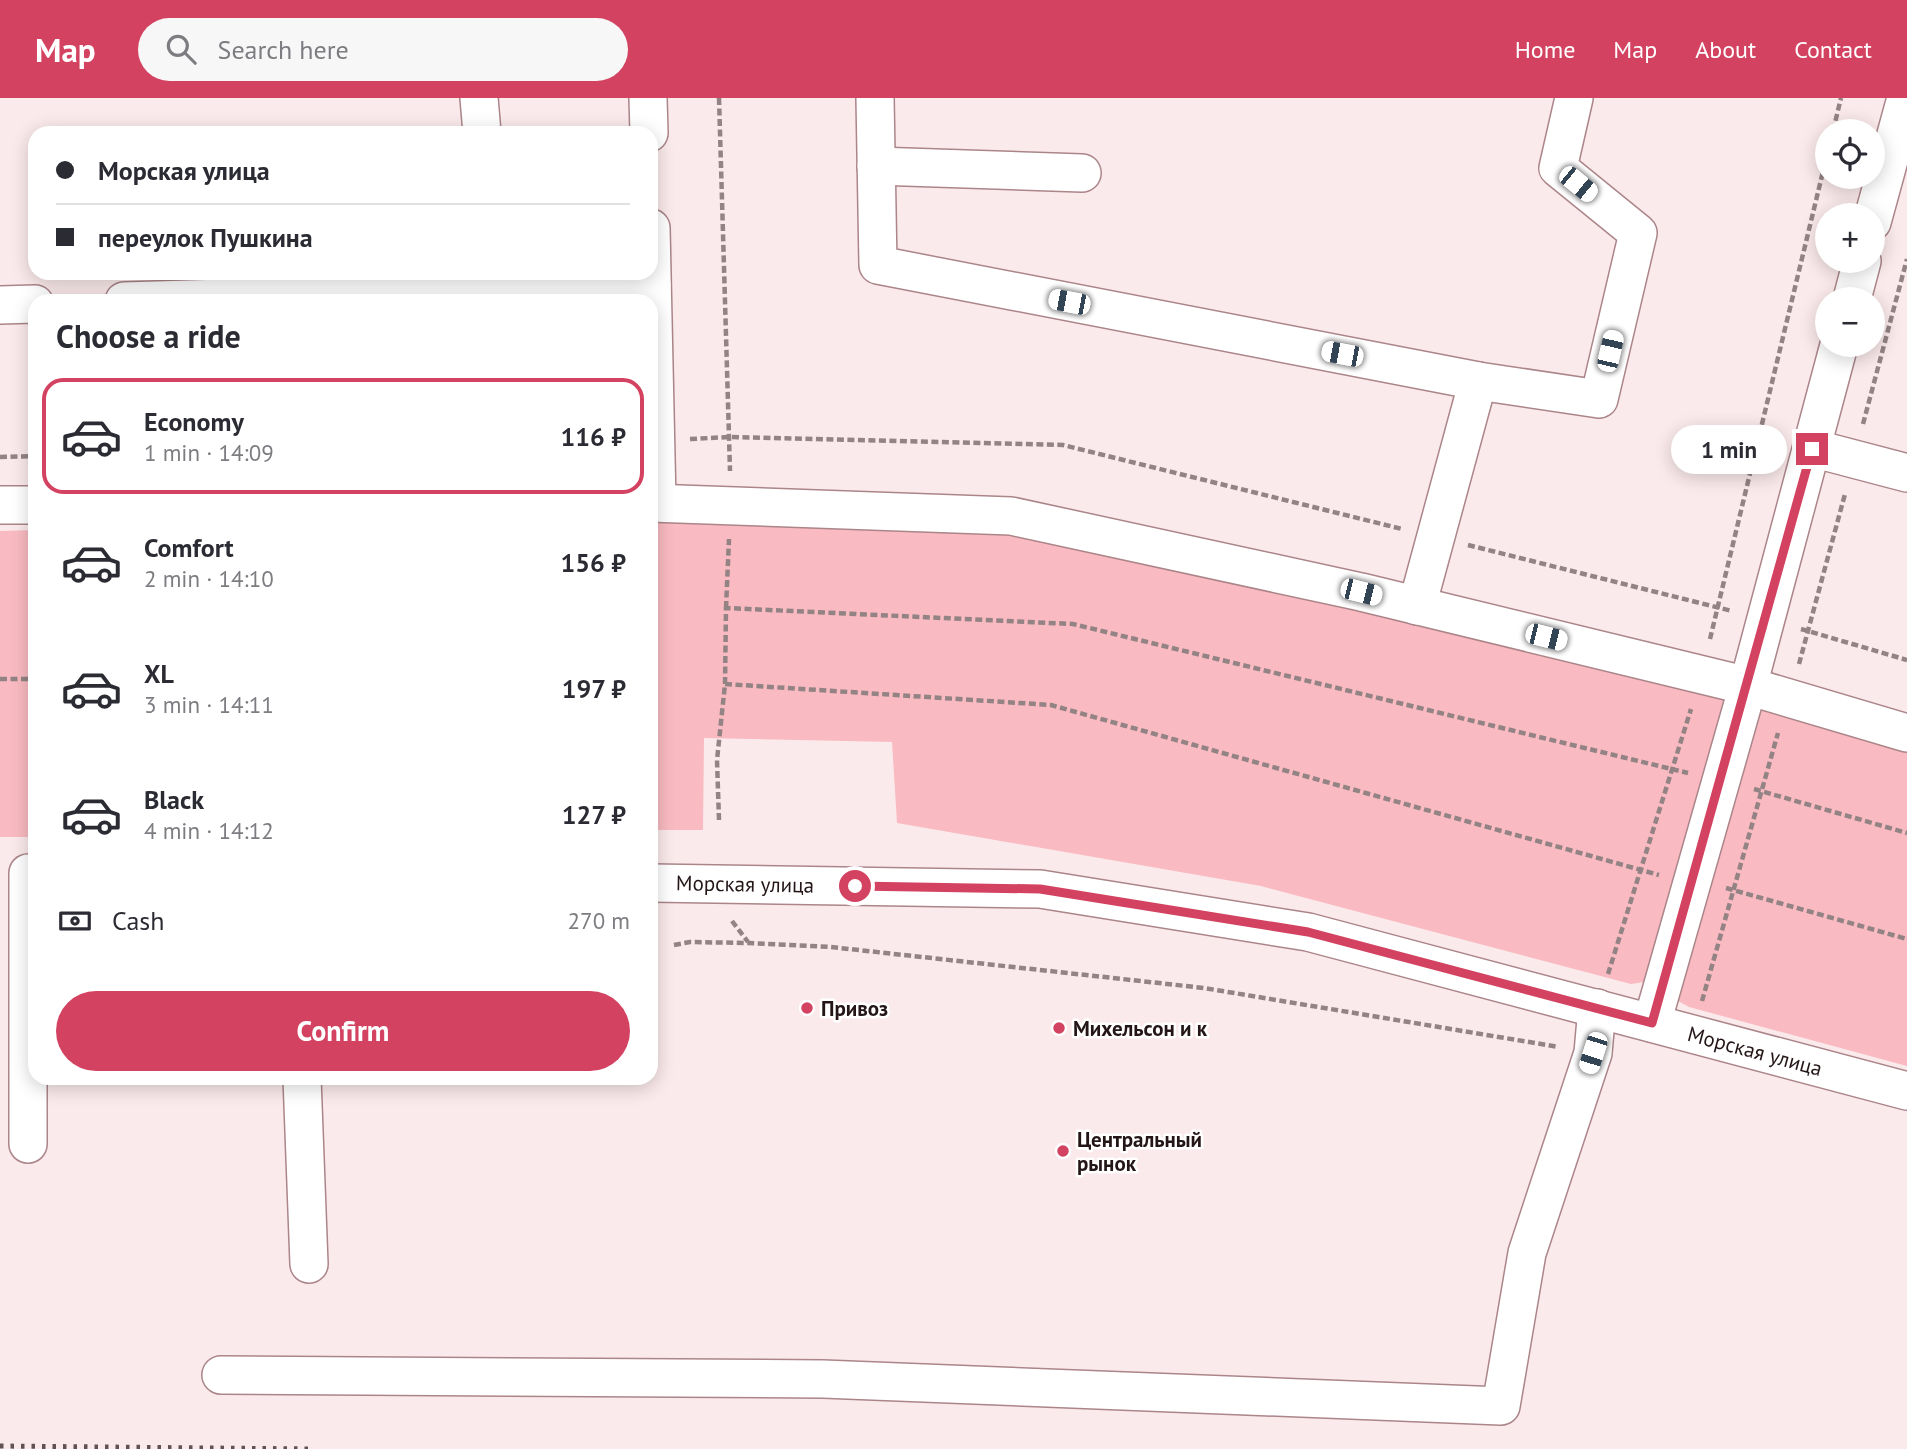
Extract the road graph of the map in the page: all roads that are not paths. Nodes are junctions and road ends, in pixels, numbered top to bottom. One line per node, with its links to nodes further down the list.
1 (479, 98): 6 (street)
2 (648, 98): 7 (street)
3 (875, 98): 8 (street)
4 (1574, 98): 19 (street)
5 (1899, 100): 10 (street)
6 (481, 126)
7 (649, 126)
8 (876, 166): 9 (street); 19 (street)
9 (1082, 173)
10 (1876, 203)
11 (652, 280): 13 (street)
12 (491, 281): 13 (street); 14 (street)
13 (652, 285): 15 (street)
14 (252, 294)
15 (652, 294)
16 (28, 304): 17 (street)
17 (0, 305)
18 (1836, 357): 20 (street)
19 (1478, 381): 25 (street)
20 (1812, 449): 21 (street); 26 (street)
21 (1907, 473)
22 (658, 503): 25 (street)
23 (0, 505): 24 (street)
24 (28, 505)
25 (1417, 606): 26 (street)
26 (1748, 686): 27 (street); 31 (street)
27 (1907, 733)
28 (21, 873): 34 (street)
29 (658, 883): 30 (street, Морская улица)
30 (1597, 1008): 31 (street, Морская улица); 36 (street)
31 (1652, 1023): 33 (street, Морская улица)
32 (302, 1085): 35 (street)
33 (1907, 1091)
34 (28, 1144)
35 (309, 1264)
36 (221, 1375)

